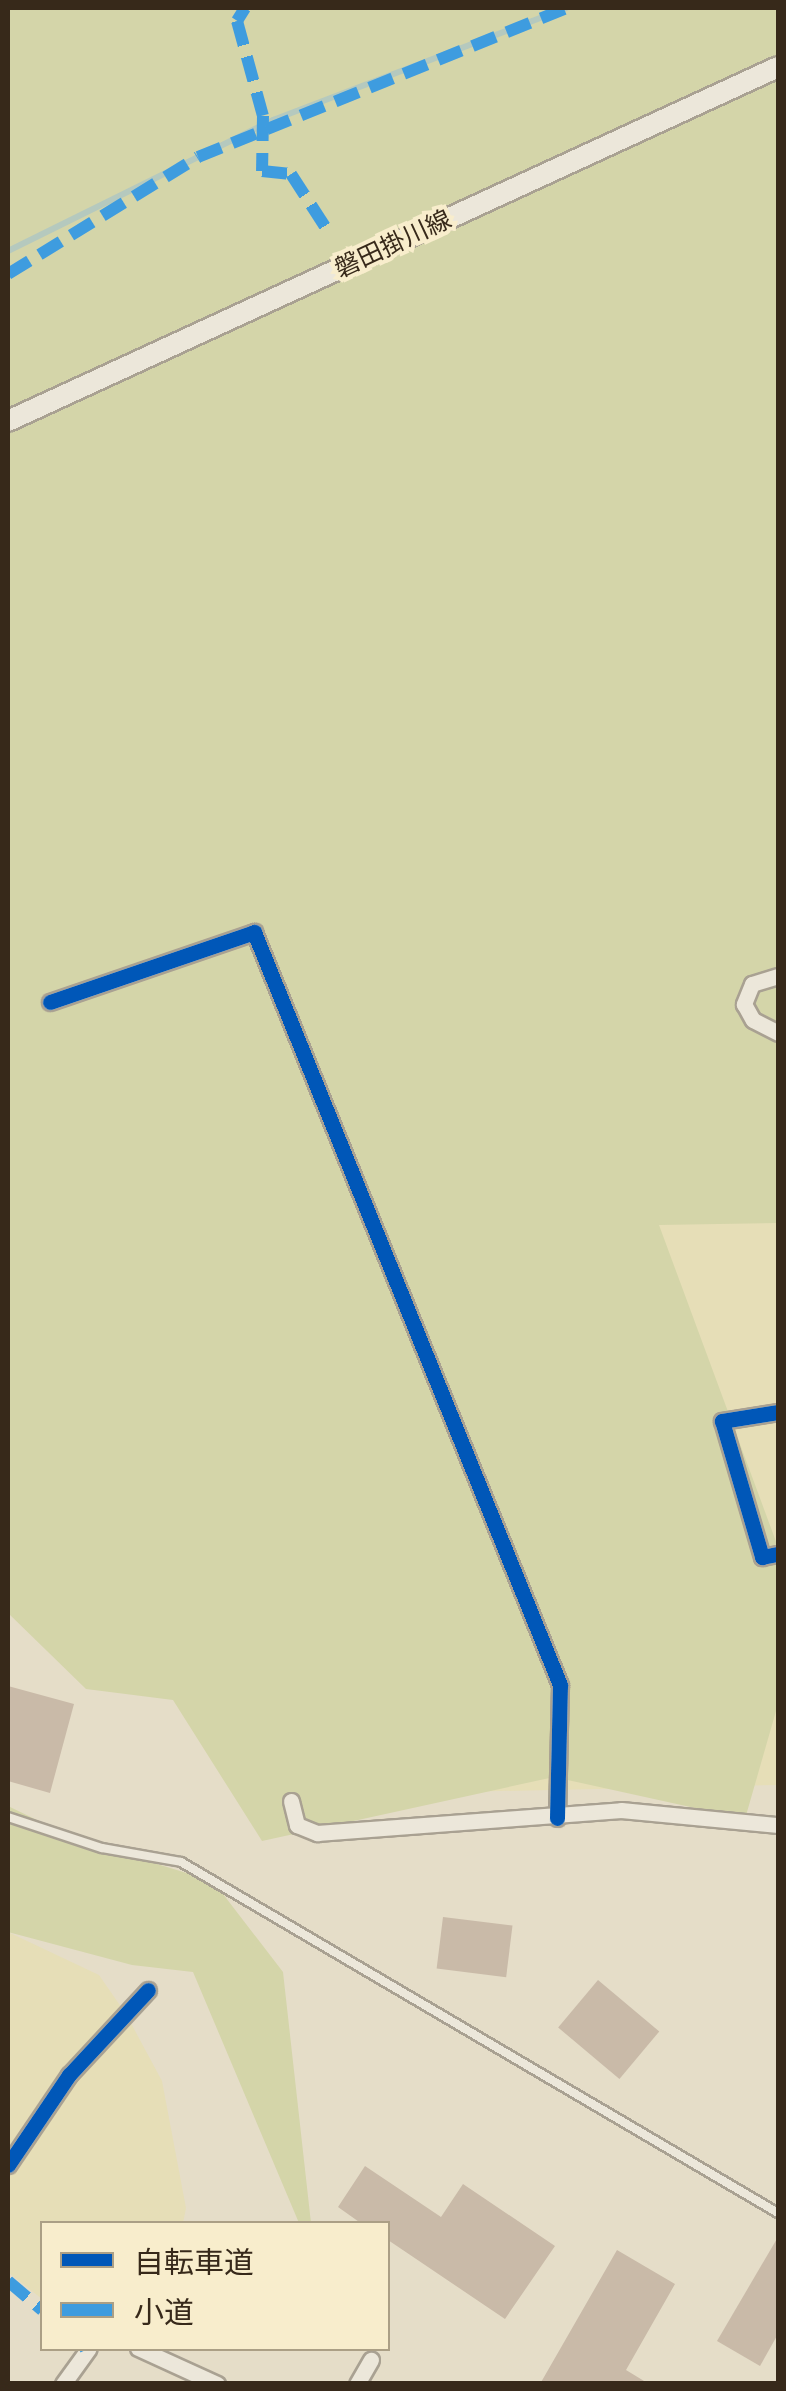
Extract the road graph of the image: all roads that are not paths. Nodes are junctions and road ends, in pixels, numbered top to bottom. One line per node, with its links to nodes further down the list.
1 (778, 67): 2 (main road, 磐田掛川線)
2 (8, 421)
3 (778, 976): 5 (street)
4 (50, 1002): 10 (street)
5 (778, 1033)
6 (778, 1412): 7 (street)
7 (778, 1554)
8 (291, 1802): 10 (street)
9 (8, 1817): 14 (lane)
10 (558, 1818): 11 (street)
11 (778, 1825)
12 (148, 1990): 13 (street)
13 (8, 2165)
14 (778, 2214)
15 (87, 2351): 18 (street)
16 (145, 2351): 19 (street)
17 (371, 2360): 20 (street)
18 (62, 2384)
19 (217, 2384)
20 (357, 2384)

